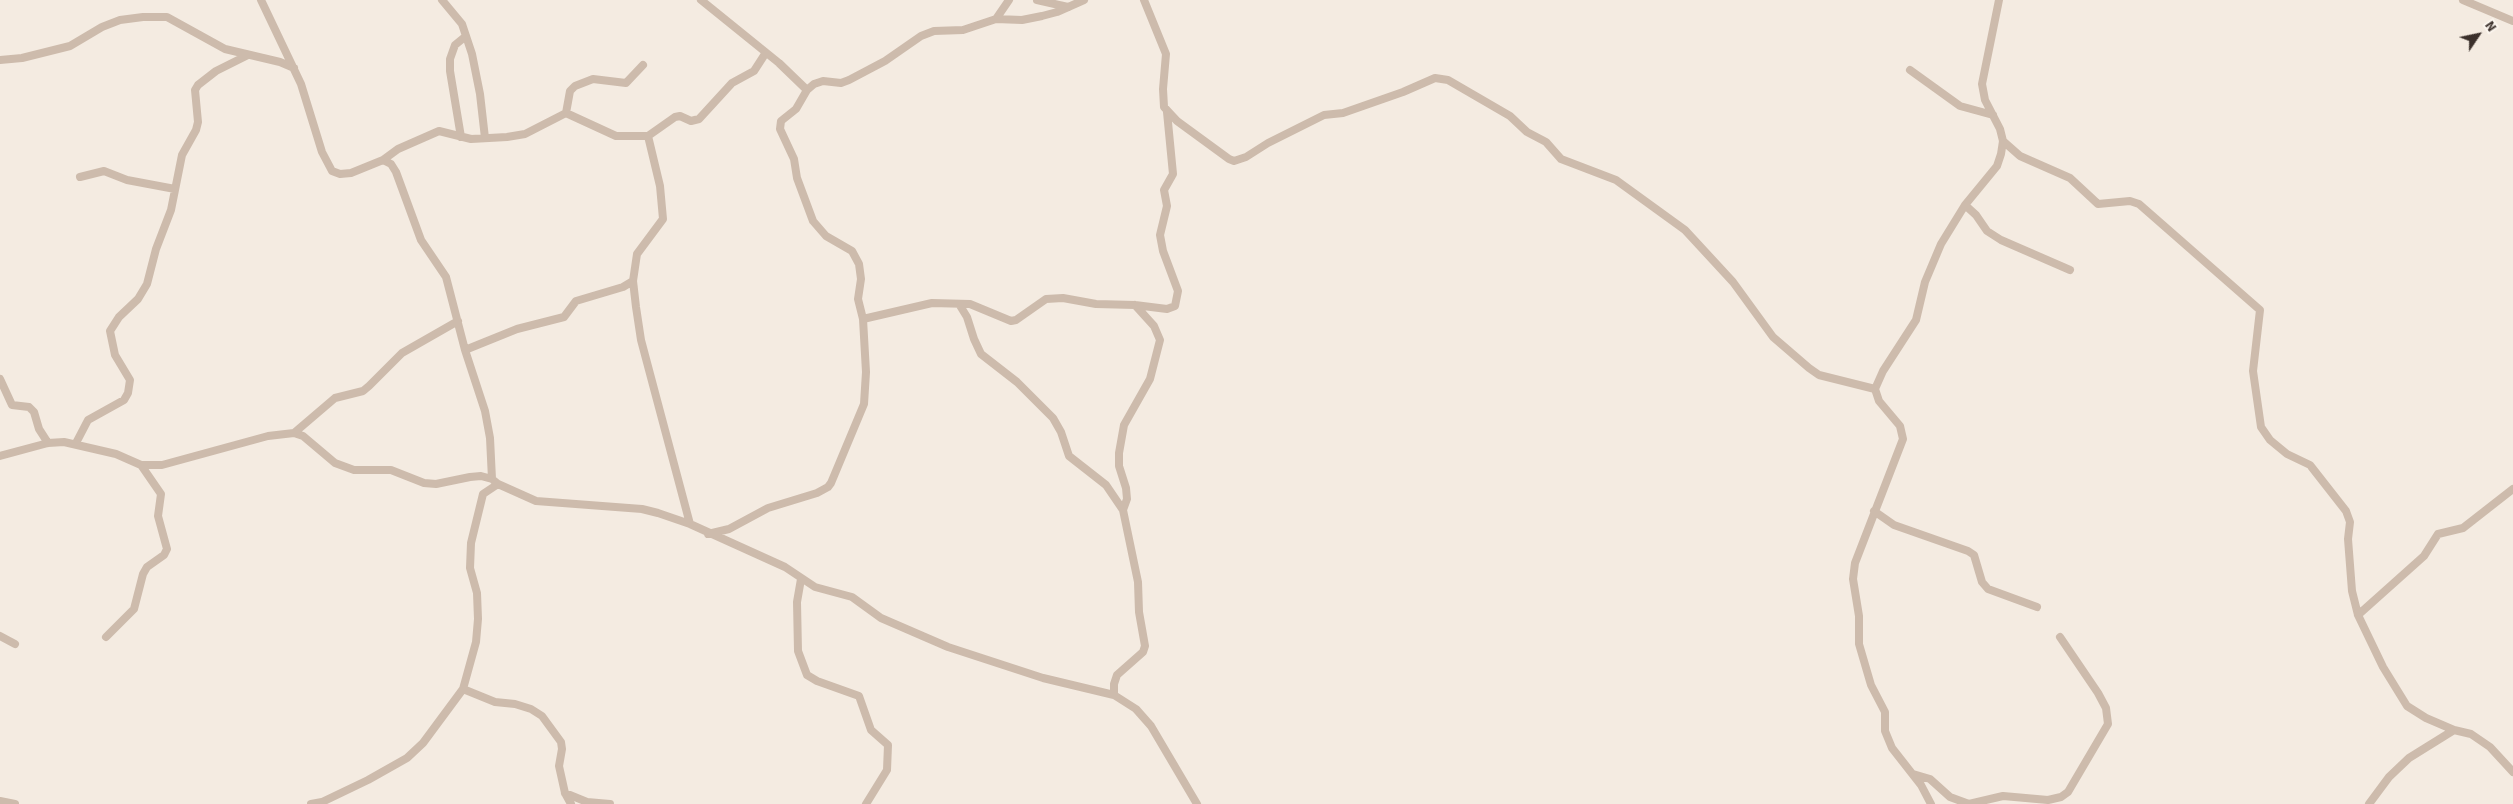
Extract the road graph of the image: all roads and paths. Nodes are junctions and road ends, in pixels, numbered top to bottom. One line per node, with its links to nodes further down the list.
1 (260, 0): 18 (street)
2 (442, 0): 13 (street)
3 (700, 0): 15 (street)
4 (1009, 0): 11 (street)
5 (1037, 0): 10 (street)
6 (1084, 0): 10 (street)
7 (1144, 0): 21 (street)
8 (1999, 0): 23 (street)
9 (2463, 0): 12 (street)
10 (1068, 7): 11 (street)
11 (996, 19): 20 (street)
12 (2513, 21)
13 (466, 36): 25 (street); 26 (street)
14 (248, 54): 16 (street); 18 (street); 30 (street)
15 (765, 54): 20 (street); 24 (street)
16 (0, 60)
17 (643, 65): 22 (street)
18 (294, 68): 28 (street)
19 (1910, 70): 23 (street)
20 (807, 90): 36 (street)
21 (1167, 112): 35 (street); 40 (street)
22 (566, 113): 24 (street); 26 (street)
23 (1993, 116): 27 (street)
24 (648, 136): 33 (street)
25 (461, 137): 26 (street); 28 (street)
26 (485, 138)
27 (2003, 141): 31 (street); 54 (street)
28 (383, 160): 37 (street)
29 (80, 177): 30 (street)
30 (175, 189): 43 (street)
31 (1965, 206): 32 (street); 40 (street)
32 (2070, 270)
33 (633, 281): 38 (street); 50 (street)
34 (959, 304): 35 (street); 36 (street); 48 (street)
35 (1135, 305): 48 (street)
36 (863, 319): 51 (street)
37 (458, 321): 38 (street); 41 (street)
38 (465, 350): 46 (street)
39 (0, 379): 42 (street)
40 (1875, 390): 49 (street)
41 (294, 433): 45 (street); 46 (street)
42 (48, 443): 43 (street); 44 (street)
43 (76, 443): 45 (street)
44 (0, 456)
45 (141, 465): 56 (street)
46 (495, 482): 50 (street); 59 (street)
47 (2513, 489): 54 (street)
48 (1123, 510): 60 (street)
49 (1874, 511): 53 (street); 63 (street)
50 (690, 524): 51 (street)
51 (708, 534): 52 (street)
52 (801, 579): 60 (street); 71 (street)
53 (2037, 607)
54 (2358, 616): 61 (street)
55 (0, 636): 58 (street)
56 (106, 637)
57 (2060, 637): 74 (street)
58 (15, 644)
59 (463, 689): 64 (street); 66 (street)
60 (1114, 695): 72 (street)
61 (2454, 730): 62 (street); 75 (street)
62 (2513, 772)
63 (1913, 774): 73 (street); 74 (street)
64 (565, 792): 69 (street); 70 (street)
65 (0, 801): 67 (street)
66 (321, 803): 68 (street)
67 (15, 804)
68 (311, 804)
69 (571, 804)
70 (610, 804)
71 (866, 804)
72 (1197, 804)
73 (1931, 804)
74 (1969, 804)
75 (2369, 804)

